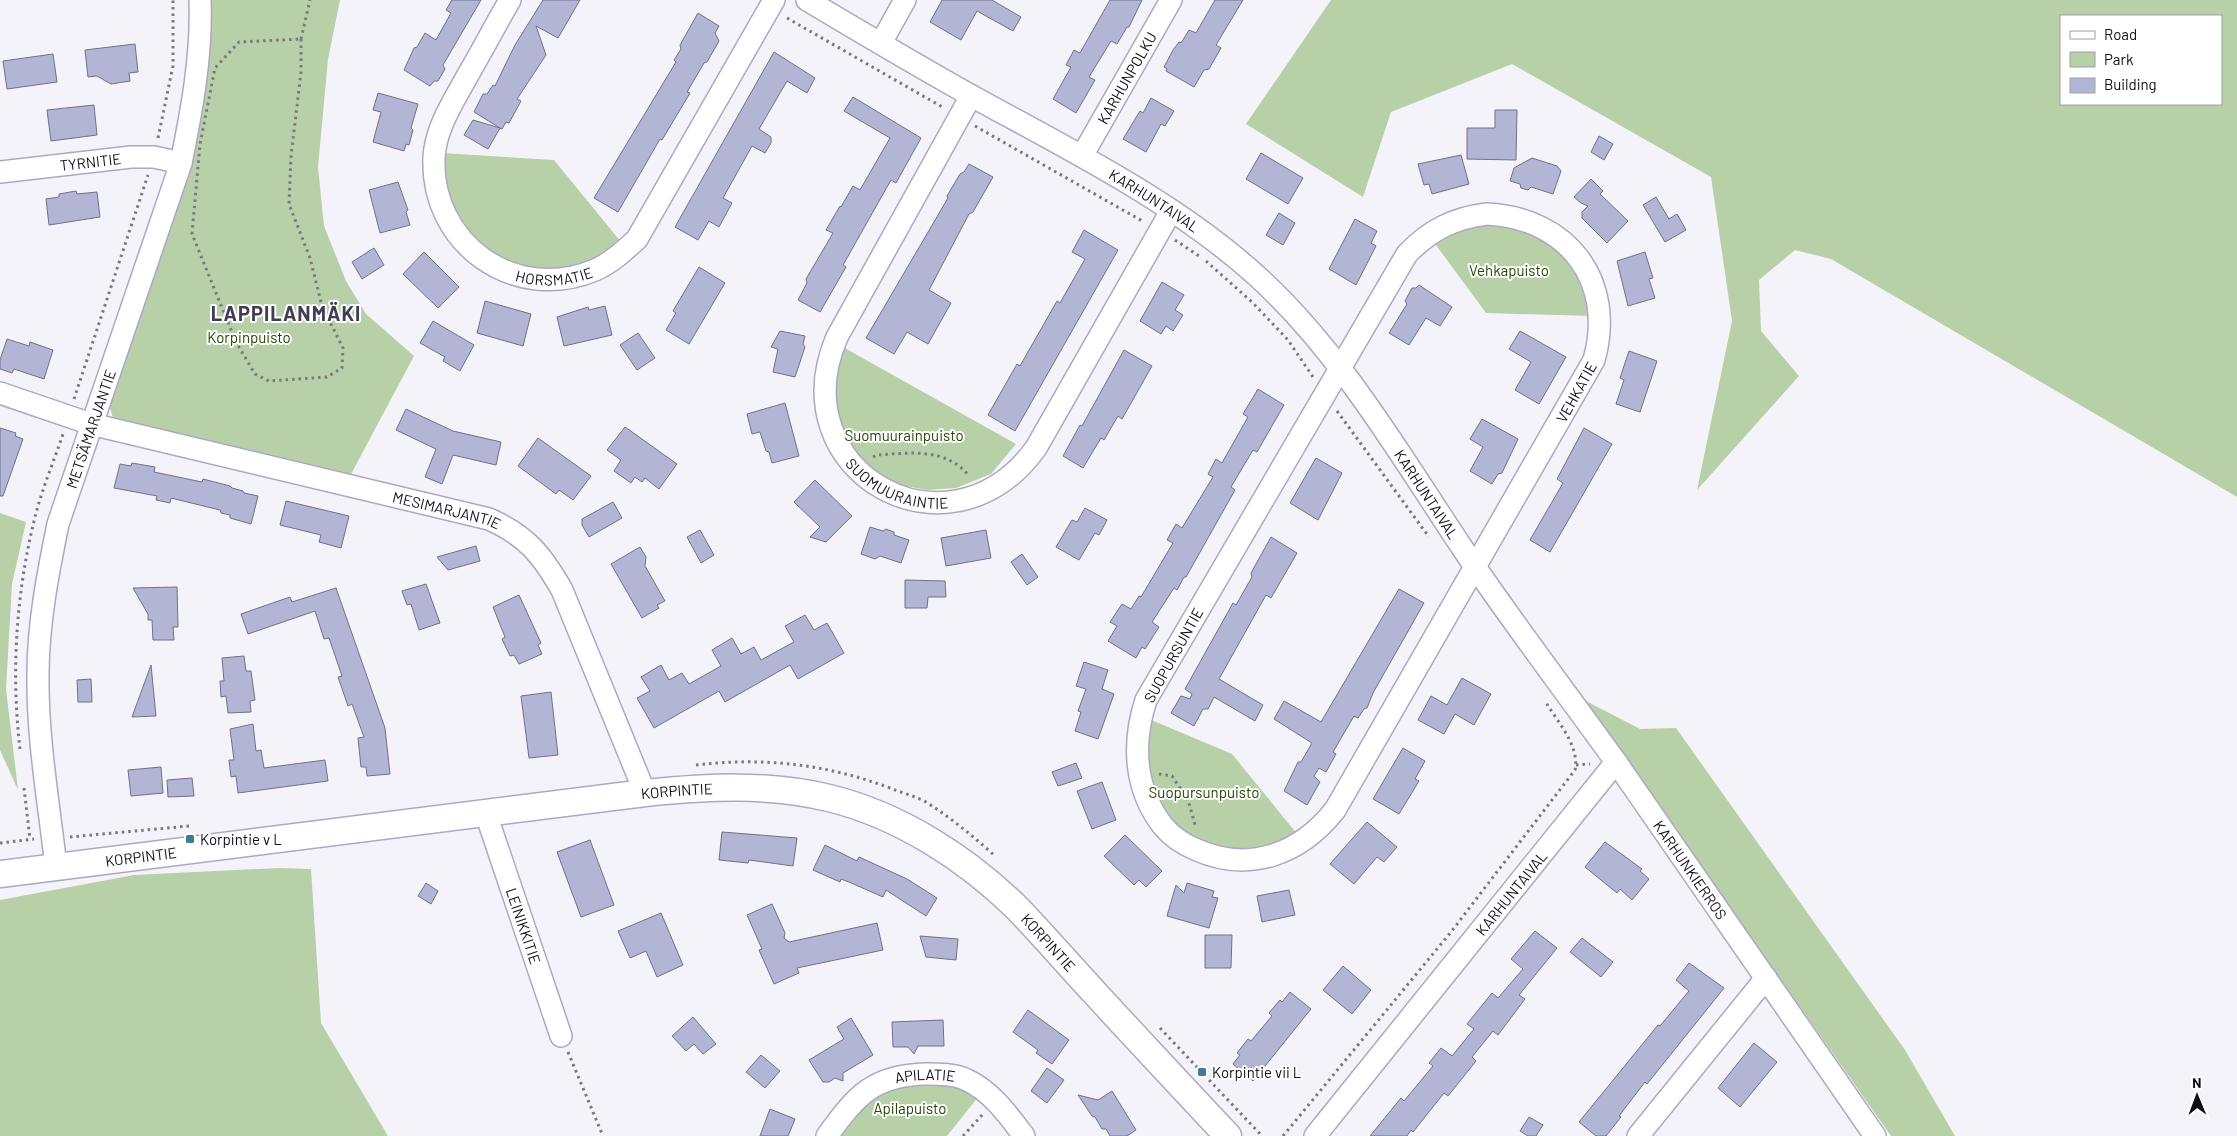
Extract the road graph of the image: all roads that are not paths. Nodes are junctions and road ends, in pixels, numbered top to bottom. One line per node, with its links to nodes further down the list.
1 (200, 0): 10 (street, METSÄMARJANTIE)
2 (510, 0): 3 (street, HORSMATIE)
3 (774, 0)
4 (807, 0): 7 (street, KARHUNTAIVAL)
5 (905, 0): 7 (street)
6 (1171, 0): 9 (street, KARHUNPOLKU)
7 (880, 43): 8 (street, KARHUNTAIVAL)
8 (971, 96): 9 (street, KARHUNTAIVAL); 12 (street, SUOMUURAINTIE)
9 (1082, 156): 12 (street, KARHUNTAIVAL)
10 (181, 163): 11 (street, TYRNITIE); 15 (street, METSÄMARJANTIE)
11 (0, 172)
12 (1170, 211): 13 (street, KARHUNTAIVAL)
13 (1340, 366): 16 (street, KARHUNTAIVAL); 16 (street, VEHKATIE); 16 (street, SUOPURSUNTIE)
14 (0, 393): 15 (street)
15 (91, 424): 18 (street, MESIMARJANTIE); 20 (street, METSÄMARJANTIE)
16 (1475, 568): 17 (street, KARHUNTAIVAL)
17 (1616, 762): 22 (street, KARHUNKIERROS); 27 (street, KARHUNTAIVAL)
18 (645, 793): 19 (street, KORPINTIE); 26 (street, KORPINTIE)
19 (486, 814): 20 (street, KORPINTIE); 23 (street, LEINIKKITIE)
20 (56, 867): 21 (street, KORPINTIE)
21 (0, 874)
22 (1766, 978): 28 (street); 29 (street, KARHUNKIERROS)
23 (561, 1036)
24 (827, 1136): 25 (street, APILATIE)
25 (1024, 1136)
26 (1228, 1136)
27 (1315, 1136)
28 (1638, 1136)
29 (1875, 1136)

